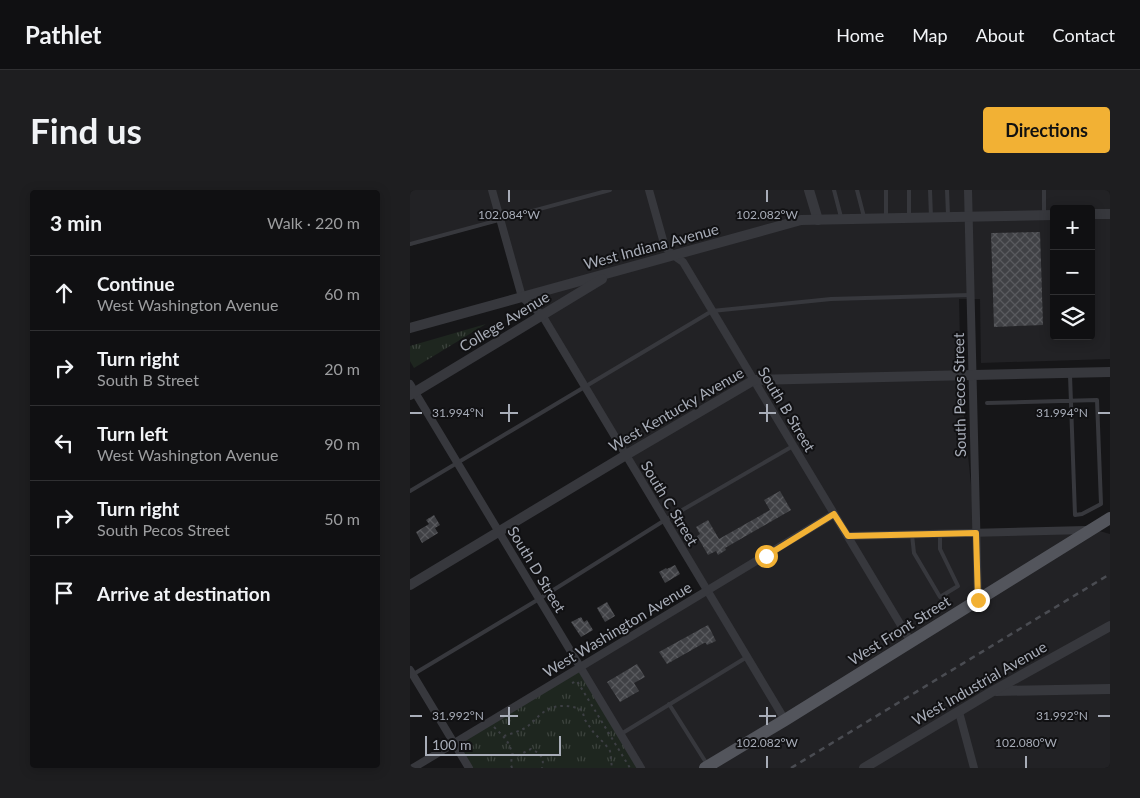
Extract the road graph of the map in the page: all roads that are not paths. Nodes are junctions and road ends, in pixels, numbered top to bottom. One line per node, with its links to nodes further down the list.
1 (492, 190): 22 (street)
2 (610, 190): 22 (lane)
3 (649, 190): 26 (street, South B Street)
4 (809, 190): 24 (street)
5 (834, 190): 23 (lane)
6 (857, 190): 20 (lane)
7 (886, 190): 21 (lane)
8 (909, 190): 17 (lane)
9 (930, 190): 18 (lane)
10 (947, 190): 19 (lane)
11 (968, 190): 16 (street, South Pecos Street)
12 (1044, 190): 15 (lane)
13 (1095, 214): 14 (street)
14 (1110, 214)
15 (1049, 215): 16 (street, West Indiana Avenue)
16 (968, 216): 19 (street, West Indiana Avenue); 28 (street, South Pecos Street)
17 (909, 217): 18 (street, West Indiana Avenue); 21 (street, West Indiana Avenue)
18 (931, 217): 19 (street, West Indiana Avenue)
19 (948, 217)
20 (864, 218): 21 (street, West Indiana Avenue); 23 (street, West Indiana Avenue)
21 (886, 218)
22 (500, 219): 25 (lane); 29 (street)
23 (841, 219): 24 (street, West Indiana Avenue)
24 (818, 220): 26 (street, West Indiana Avenue)
25 (410, 244)
26 (673, 255): 27 (street, West Indiana Avenue); 30 (street, South B Street)
27 (614, 272): 29 (street, West Indiana Avenue); 31 (street, College Avenue)
28 (970, 295): 30 (lane); 35 (street, South Pecos Street)
29 (522, 297): 31 (street, South C Street); 32 (street, West Indiana Avenue)
30 (712, 310): 36 (street, South B Street); 37 (lane)
31 (542, 315): 37 (street, South C Street); 38 (street, College Avenue)
32 (410, 328)
33 (1110, 372): 34 (street, West Kentucky Avenue)
34 (1070, 373): 35 (street, West Kentucky Avenue); 39 (lane)
35 (972, 375): 36 (street, West Kentucky Avenue); 50 (street, South Pecos Street)
36 (754, 380): 41 (street, South B Street); 42 (street, West Kentucky Avenue)
37 (584, 386): 42 (street, South C Street); 43 (lane)
38 (412, 391): 43 (street, South D Street)
39 (1071, 401): 39 (lane); 40 (lane)
40 (987, 402)
41 (793, 446): 45 (street, South B Street); 47 (lane)
42 (626, 455): 47 (street, South C Street); 49 (street, West Kentucky Avenue)
43 (457, 462): 44 (lane); 49 (street, South D Street)
44 (410, 491)
45 (834, 514): 53 (street, South B Street); 55 (street, West Washington Avenue)
46 (1110, 518): 48 (main road, West Front Street)
47 (665, 520): 55 (street, South C Street); 56 (lane)
48 (1090, 530): 50 (street); 57 (main road, West Front Street)
49 (498, 532): 54 (street, West Kentucky Avenue); 56 (street, South D Street)
50 (976, 533): 52 (street); 57 (street, South Pecos Street)
51 (912, 534): 52 (street); 52 (lane); 53 (street)
52 (940, 534)
53 (848, 536): 59 (street, South B Street)
54 (410, 585)
55 (707, 590): 60 (street, South C Street); 61 (street, West Washington Avenue)
56 (539, 599): 61 (street, South D Street); 62 (lane)
57 (978, 600): 59 (main road, West Front Street)
58 (1110, 626): 64 (street, West Industrial Avenue)
59 (911, 642): 67 (main road, West Front Street)
60 (747, 657): 65 (lane); 67 (street, South C Street)
61 (580, 667): 68 (street, South D Street); 69 (street, West Washington Avenue)
62 (411, 674): 69 (street)
63 (1110, 688): 64 (street)
64 (993, 691): 66 (street, West Industrial Avenue)
65 (669, 704): 68 (lane); 70 (lane)
66 (959, 712): 74 (street, West Industrial Avenue); 75 (street)
67 (785, 720): 70 (main road, West Front Street)
68 (621, 734): 73 (street, South D Street)
69 (454, 743): 71 (street, West Washington Avenue); 72 (street)
70 (707, 767)
71 (413, 768)
72 (469, 768)
73 (641, 768)
74 (864, 768)
75 (974, 768)

